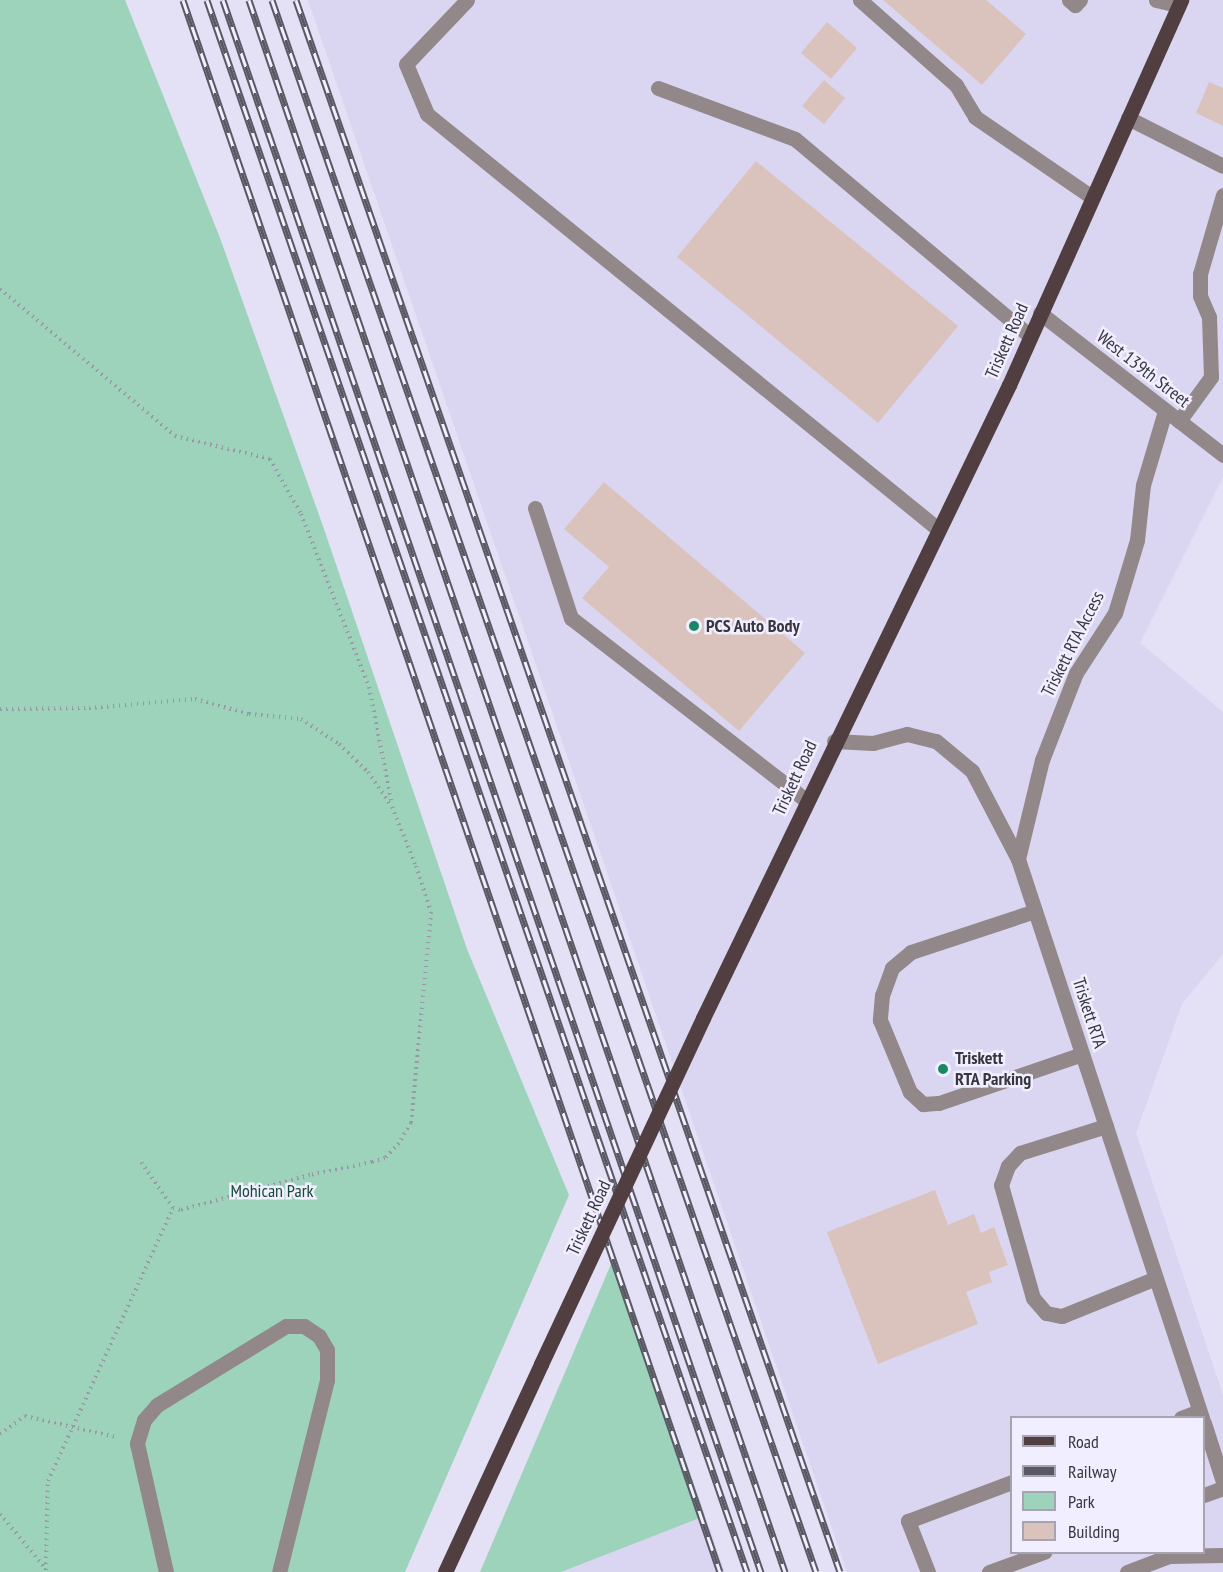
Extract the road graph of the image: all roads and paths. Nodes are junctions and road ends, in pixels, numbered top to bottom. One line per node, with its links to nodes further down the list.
1 (467, 0): 19 (street)
2 (860, 0): 11 (street)
3 (1069, 0): 4 (street)
4 (1080, 0)
5 (1156, 0): 6 (street)
6 (1179, 2): 8 (main road, Triskett Road)
7 (658, 88): 14 (street)
8 (1128, 118): 9 (street); 11 (main road, Triskett Road)
9 (1223, 166)
10 (1223, 195): 16 (street)
11 (1092, 197): 13 (main road, Triskett Road)
12 (0, 289): 23 (path)
13 (1040, 314): 14 (main road, Triskett Road); 15 (street, West 139th Street)
14 (1030, 336): 19 (main road, Triskett Road)
15 (1165, 411): 16 (street, West 139th Street); 24 (street, Triskett RTA Access)
16 (1179, 421): 17 (street, West 139th Street)
17 (1223, 455)
18 (535, 508): 22 (street)
19 (938, 529): 21 (main road, Triskett Road)
20 (0, 709): 23 (path)
21 (834, 741): 22 (main road, Triskett Road); 24 (street, Triskett RTA)
22 (806, 800): 46 (main road, Triskett Road, bridge)
23 (392, 807): 29 (path)
24 (1018, 859): 25 (street, Triskett RTA)
25 (1035, 911): 26 (street, Triskett RTA); 26 (street)
26 (1082, 1054): 27 (street, Triskett RTA)
27 (1106, 1126): 30 (street, Triskett RTA); 30 (street)
28 (141, 1162): 29 (path)
29 (173, 1208): 32 (path)
30 (1156, 1278): 31 (street, Triskett RTA)
31 (1202, 1416)
32 (73, 1425): 34 (path); 35 (path); 43 (path)
33 (1205, 1426): 37 (street, Triskett RTA)
34 (0, 1434)
35 (138, 1443): 44 (street); 45 (street)
36 (1010, 1482): 47 (street)
37 (1223, 1482)
38 (1223, 1488): 39 (street)
39 (1205, 1494)
40 (0, 1514): 43 (path)
41 (1038, 1554): 48 (street)
42 (1223, 1555): 49 (street)
43 (47, 1571)
44 (166, 1572)
45 (279, 1572)
46 (445, 1572)
47 (928, 1572)
48 (989, 1572)
49 (1127, 1572)

